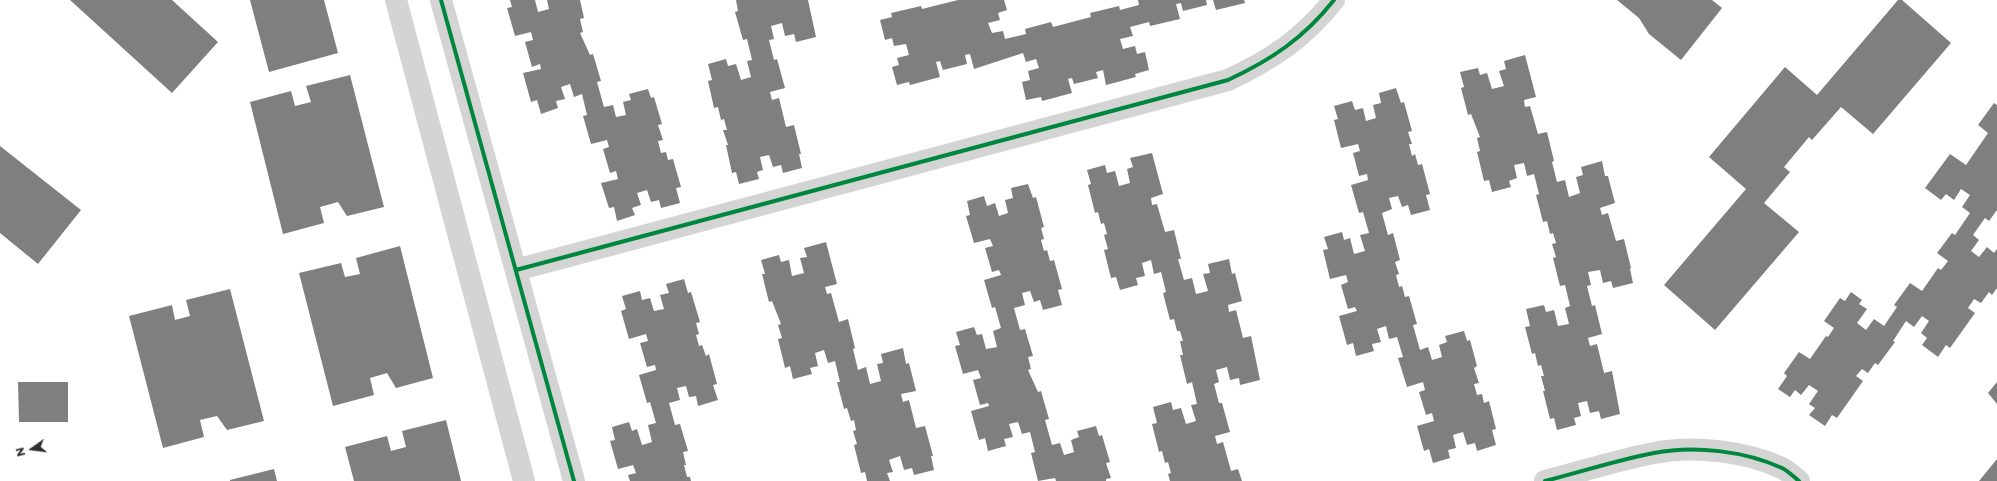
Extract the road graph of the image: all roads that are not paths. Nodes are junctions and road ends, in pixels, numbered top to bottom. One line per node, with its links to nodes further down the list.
1 (396, 0): 5 (street)
2 (441, 0): 4 (street)
3 (1334, 0): 4 (street)
4 (516, 270): 6 (street)
5 (524, 481)
6 (574, 481)
7 (1545, 481): 8 (street)
8 (1799, 481)

